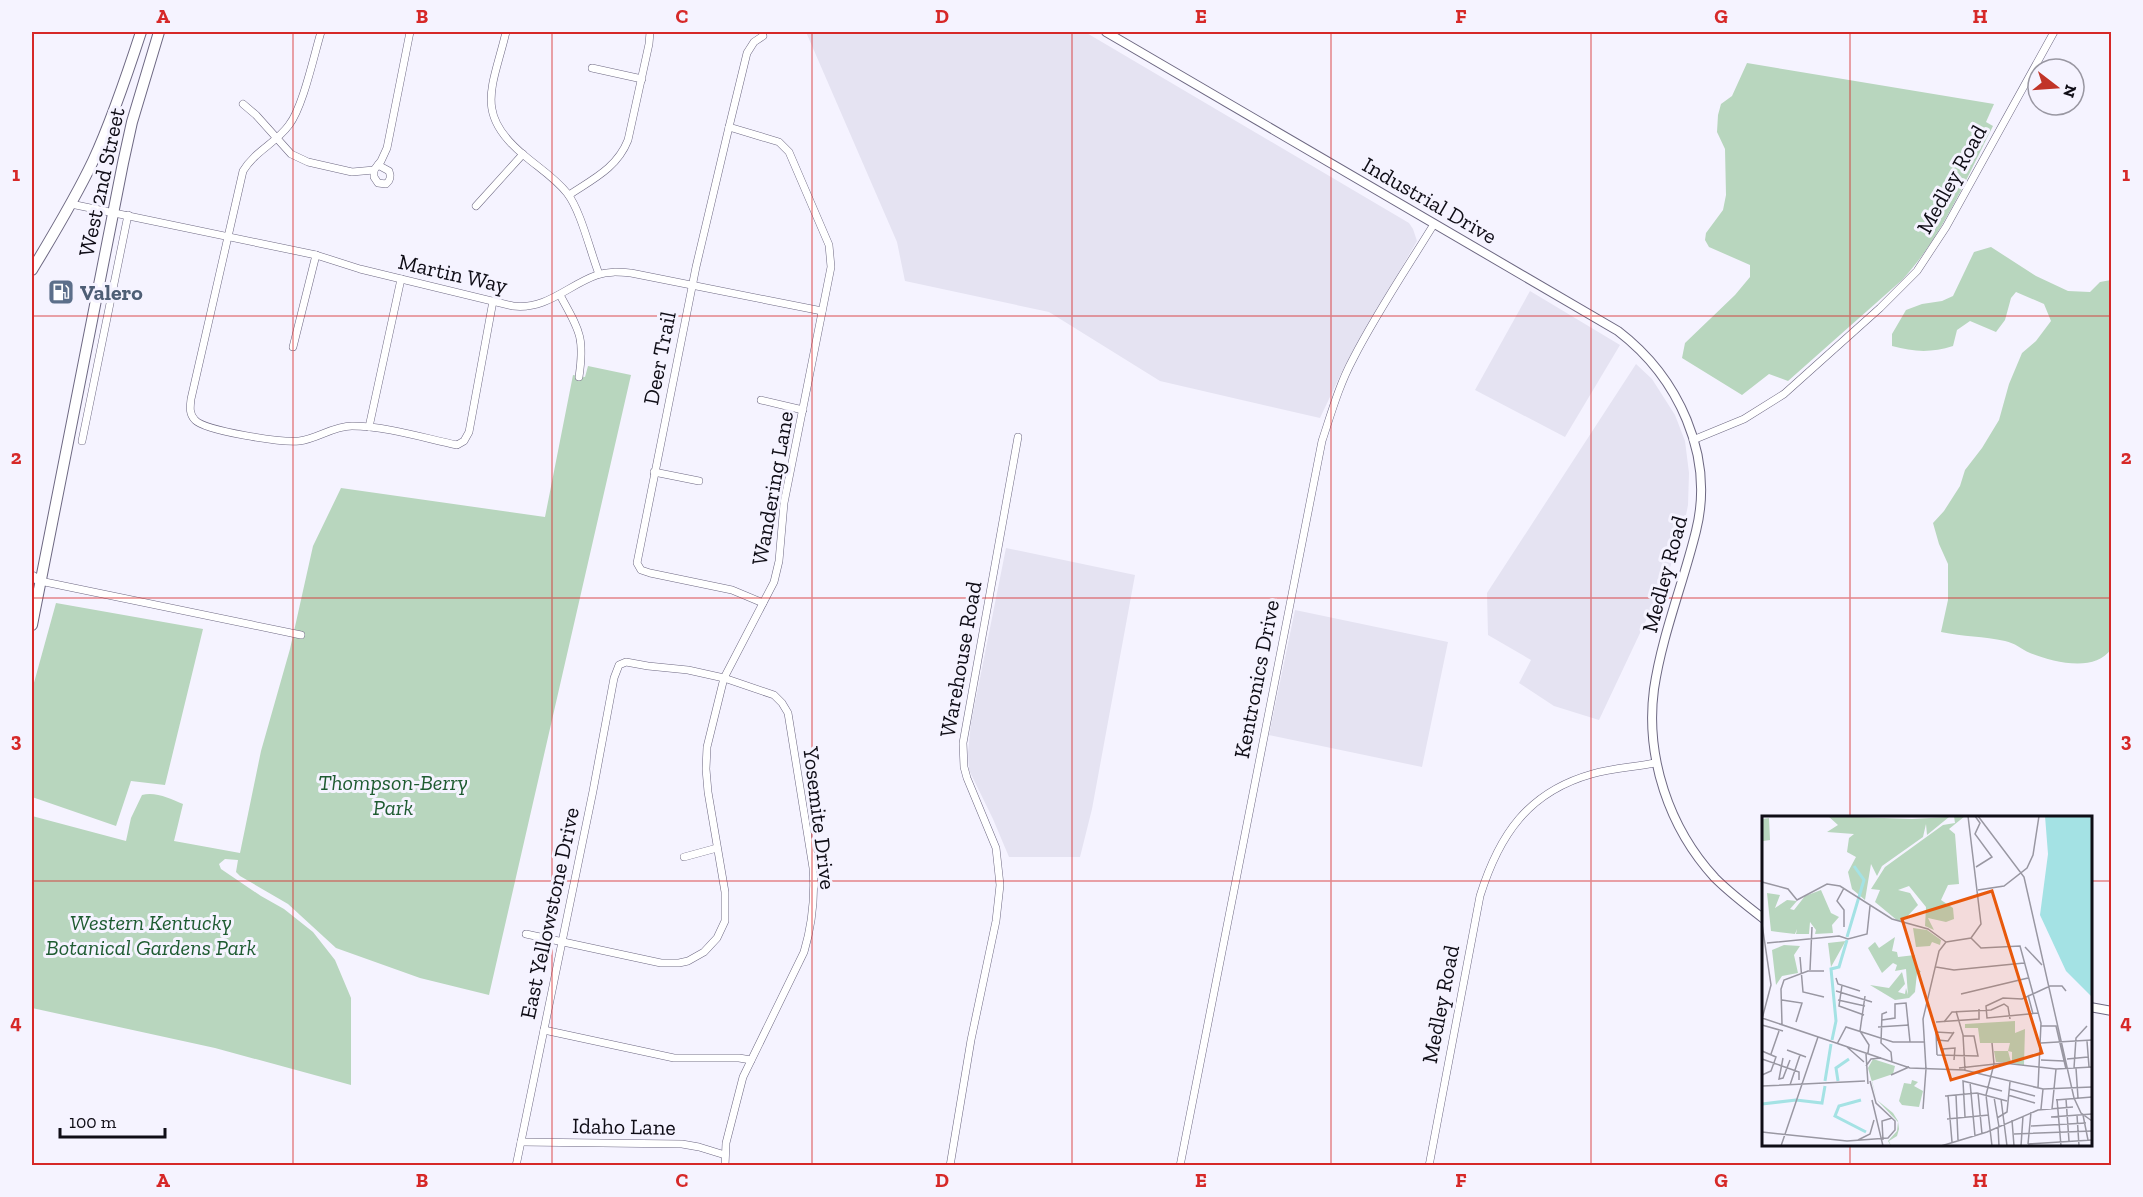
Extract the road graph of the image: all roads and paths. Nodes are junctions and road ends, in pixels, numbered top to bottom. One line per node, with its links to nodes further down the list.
1 (141, 32): 17 (main road)
2 (159, 32): 19 (main road, West 2nd Street)
3 (321, 32): 14 (street)
4 (410, 32): 14 (street)
5 (506, 32): 15 (street)
6 (650, 32): 11 (street)
7 (1106, 32): 21 (street, Industrial Drive)
8 (2054, 32): 39 (street, Medley Road)
9 (763, 36): 13 (street, Deer Trail)
10 (592, 68): 11 (street)
11 (642, 79): 16 (street)
12 (243, 104): 14 (street)
13 (729, 127): 27 (street, Deer Trail); 30 (street, Wandering Lane)
14 (276, 138): 22 (street)
15 (523, 154): 16 (street); 18 (street)
16 (568, 195): 25 (street)
17 (71, 204): 19 (street, Martin Way); 24 (main road)
18 (476, 206)
19 (113, 212): 20 (street, Martin Way); 34 (main road, West 2nd Street)
20 (128, 214): 22 (street, Martin Way); 36 (street, West 2nd Street)
21 (1434, 224): 39 (street, Industrial Drive); 64 (street, Kentronics Drive)
22 (230, 236): 23 (street, Martin Way); 37 (street)
23 (316, 255): 26 (street, Martin Way); 31 (street)
24 (32, 270)
25 (599, 274): 27 (street, Martin Way); 28 (street, Martin Way)
26 (401, 279): 29 (street, Martin Way); 37 (street)
27 (692, 285): 30 (street, Martin Way); 41 (street, Deer Trail)
28 (560, 295): 29 (street, Martin Way); 32 (street)
29 (493, 301): 37 (street)
30 (822, 311): 35 (street, Wandering Lane)
31 (293, 346)
32 (579, 377)
33 (761, 400): 35 (street)
34 (74, 409): 36 (street); 43 (main road, West 2nd Street)
35 (803, 410): 44 (street, Wandering Lane)
36 (87, 413): 40 (street, West 2nd Street)
37 (369, 428)
38 (1018, 437): 63 (street, Warehouse Road)
39 (1693, 440): 49 (street, Medley Road)
40 (82, 441)
41 (654, 472): 42 (street); 44 (street, Deer Trail)
42 (699, 480)
43 (36, 578): 45 (main road, West 2nd Street); 46 (street)
44 (763, 603): 48 (street, Wandering Lane)
45 (32, 625)
46 (301, 635)
47 (618, 667): 48 (street, Yosemite Drive); 54 (street, East Yellowstone Drive)
48 (724, 678): 50 (street, Wandering Lane); 58 (street, Yosemite Drive)
49 (1655, 763): 52 (street); 65 (street, Medley Road)
50 (717, 848): 51 (street); 54 (street, Wandering Lane)
51 (684, 856)
52 (1762, 917)
53 (526, 934): 54 (street, Wandering Lane)
54 (561, 943): 57 (street, East Yellowstone Drive)
55 (2092, 1007): 56 (street)
56 (2112, 1011)
57 (544, 1030): 58 (street); 59 (street, East Yellowstone Drive)
58 (751, 1060): 60 (street, Yosemite Drive)
59 (521, 1142): 60 (street, Idaho Lane); 61 (street, East Yellowstone Drive)
60 (725, 1155): 62 (street, Yosemite Drive)
61 (516, 1166)
62 (725, 1166)
63 (950, 1166)
64 (1180, 1166)
65 (1429, 1166)

